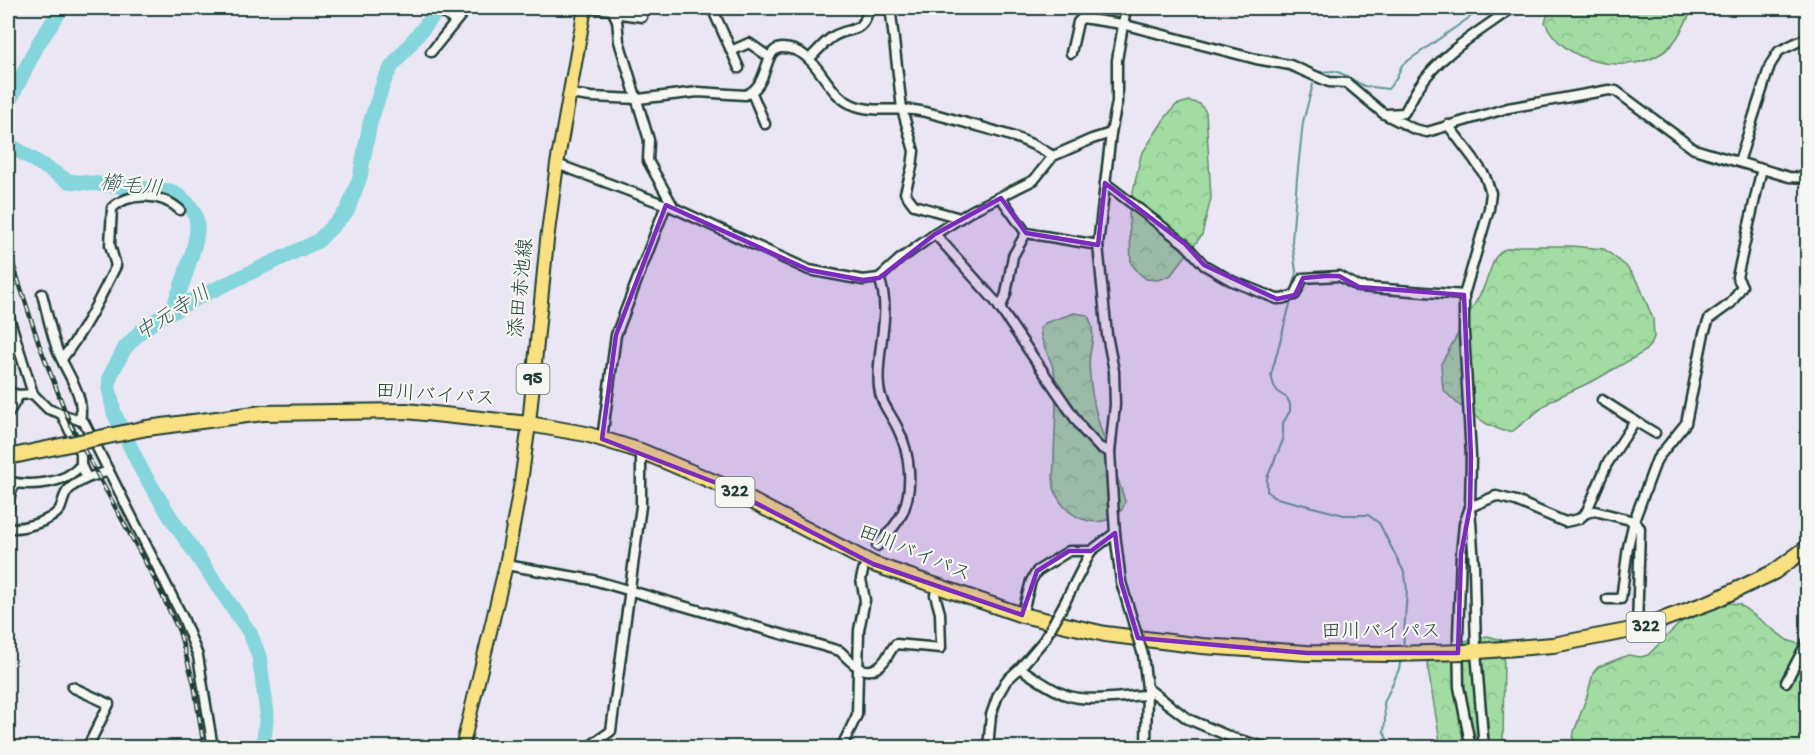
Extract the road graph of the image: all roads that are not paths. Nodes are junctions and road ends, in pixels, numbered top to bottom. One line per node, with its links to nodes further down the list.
1 (438, 8): 12 (street)
2 (467, 8): 12 (street)
3 (585, 8): 22 (main road, 添田赤池線 / 95)
4 (595, 8): 9 (street)
5 (712, 8): 15 (street)
6 (866, 8): 19 (street)
7 (1126, 8): 13 (street)
8 (1512, 8): 25 (street)
9 (614, 10): 11 (street); 23 (street)
10 (891, 14): 24 (street)
11 (642, 17)
12 (455, 22): 16 (street)
13 (1122, 24): 17 (street); 25 (street); 28 (street)
14 (1808, 37): 30 (street)
15 (731, 51): 18 (street); 20 (street)
16 (431, 52)
17 (1071, 53)
18 (769, 57): 19 (street); 21 (street)
19 (809, 59): 24 (street)
20 (739, 68)
21 (752, 93): 23 (street); 26 (street)
22 (570, 94): 23 (street); 31 (main road, 添田赤池線 / 95)
23 (638, 99): 36 (street)
24 (902, 109): 29 (street); 38 (street)
25 (1384, 114): 27 (street)
26 (765, 124)
27 (1448, 125): 30 (street); 44 (street)
28 (1111, 133): 29 (street); 34 (street)
29 (1053, 156): 35 (street)
30 (1739, 162): 32 (street)
31 (557, 164): 36 (street); 56 (main road, 添田赤池線 / 95)
32 (1761, 168): 33 (street); 70 (street)
33 (1808, 178)
34 (1105, 183): 41 (street); 44 (street)
35 (1001, 198): 38 (street); 40 (street)
36 (670, 207): 42 (street); 58 (street)
37 (180, 210): 47 (street)
38 (960, 218): 39 (street)
39 (935, 234): 42 (street); 45 (street)
40 (1026, 234): 41 (street); 45 (street)
41 (1098, 244): 60 (street)
42 (879, 278): 73 (street)
43 (42, 294): 47 (street)
44 (1464, 295): 67 (street)
45 (1000, 309): 60 (street)
46 (8, 314): 49 (street)
47 (62, 359): 54 (street)
48 (8, 392): 50 (street)
49 (33, 394): 50 (street); 53 (street)
50 (19, 395): 52 (street)
51 (1602, 400): 55 (street)
52 (8, 414)
53 (62, 415): 54 (street); 62 (street)
54 (80, 420): 63 (street)
55 (1635, 421): 57 (street); 69 (street)
56 (529, 424): 58 (highway, 田川バイパス / 322); 61 (highway, 田川バイパス / 322, bridge); 76 (main road, 添田赤池線 / 95)
57 (1655, 433)
58 (602, 439): 59 (highway, 田川バイパス / 322)
59 (641, 452): 78 (highway, 田川バイパス / 322); 79 (street)
60 (1110, 452): 72 (street)
61 (8, 457)
62 (81, 465): 65 (street); 66 (street)
63 (109, 471): 65 (street); 91 (street)
64 (8, 473): 66 (street)
65 (87, 478): 71 (street)
66 (10, 482): 68 (street)
67 (1470, 507): 69 (street); 84 (street); 98 (street)
68 (8, 511)
69 (1586, 513): 70 (street)
70 (1634, 521): 80 (street); 82 (street)
71 (8, 528)
72 (1115, 533): 75 (street); 89 (street, bridge)
73 (877, 546)
74 (1807, 549): 82 (highway, 田川バイパス / 322)
75 (1091, 550): 81 (street); 86 (street, bridge)
76 (506, 565): 79 (street); 92 (main road, 添田赤池線 / 95)
77 (863, 571): 85 (street)
78 (938, 586): 81 (highway, 田川バイパス / 322); 85 (street)
79 (631, 591): 85 (street); 93 (street)
80 (1607, 599)
81 (1022, 615): 84 (highway, 田川バイパス / 322, bridge)
82 (1637, 629): 84 (highway, 田川バイパス / 322)
83 (1808, 640): 87 (street)
84 (1471, 652): 99 (street)
85 (857, 668): 94 (street)
86 (1020, 668): 89 (street); 95 (street)
87 (1786, 681)
88 (72, 687): 90 (street)
89 (1147, 692): 96 (street); 97 (street)
90 (87, 747)
91 (213, 747)
92 (462, 747)
93 (587, 747)
94 (841, 747)
95 (988, 747)
96 (1146, 747)
97 (1268, 747)
98 (1471, 747)
99 (1484, 747)

